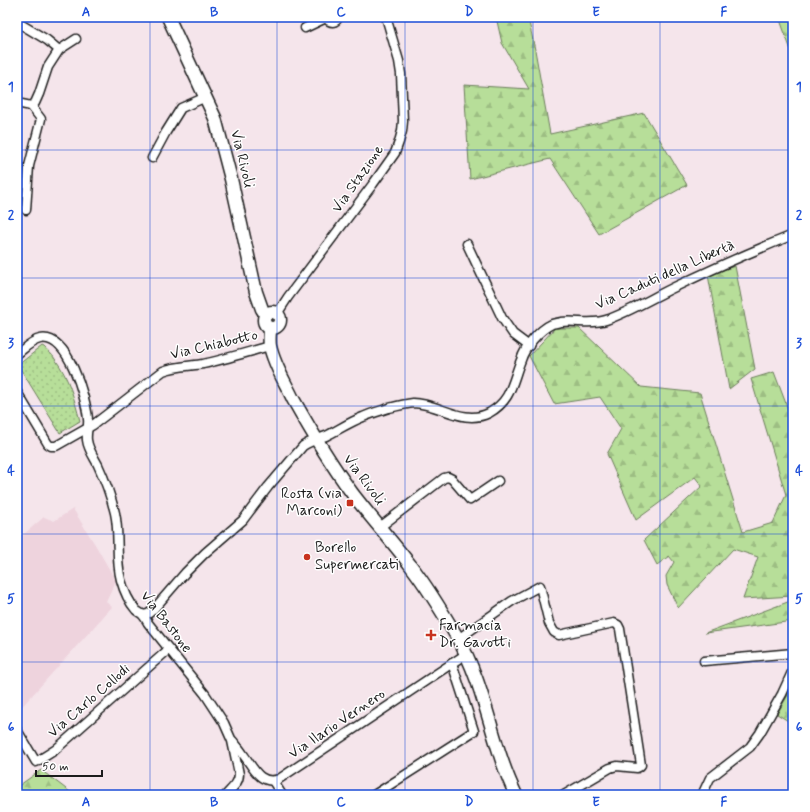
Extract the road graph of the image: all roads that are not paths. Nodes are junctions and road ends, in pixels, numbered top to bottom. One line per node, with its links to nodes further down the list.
1 (168, 17): 9 (street, Via Rivoli)
2 (338, 17): 4 (street)
3 (386, 17): 16 (street, Via Stazione)
4 (326, 18): 6 (street)
5 (17, 22): 8 (street)
6 (305, 28)
7 (76, 38): 8 (street)
8 (59, 50): 11 (street)
9 (206, 97): 12 (street); 16 (street, Via Rivoli)
10 (17, 103): 11 (street)
11 (33, 105): 13 (street)
12 (152, 158)
13 (26, 210)
14 (793, 235): 18 (street, Via Caduti della Libertà)
15 (467, 244): 18 (street)
16 (271, 314): 17 (street, Via Rivoli)
17 (270, 346): 21 (street, Via Chiabotto); 22 (street, Via Rivoli)
18 (529, 346): 22 (street, Via Caduti della Libertà)
19 (17, 354): 21 (street, Via Bastone)
20 (17, 392): 21 (street)
21 (88, 429): 25 (street, Via Bastone)
22 (316, 440): 24 (street, Via Rivoli); 25 (street, Via Caduti della Libertà)
23 (498, 481): 24 (street)
24 (380, 527): 26 (street, Via Rivoli)
25 (143, 615): 27 (street, Via Bastone)
26 (458, 639): 29 (street, Via Rivoli); 40 (street)
27 (169, 649): 33 (street, Via Carlo Collodi); 34 (street, Via Bastone)
28 (793, 653): 30 (street)
29 (466, 654): 31 (street, Via Ilario Vernero); 39 (street, Via Rivoli)
30 (704, 661)
31 (452, 663): 35 (street, Via Ilario Vernero); 38 (street)
32 (793, 670): 41 (street)
33 (17, 730)
34 (232, 741): 35 (street); 36 (street, Via Bastone)
35 (273, 781): 37 (street)
36 (226, 795)
37 (282, 795)
38 (374, 795)
39 (516, 795)
40 (564, 795)
41 (702, 795)

